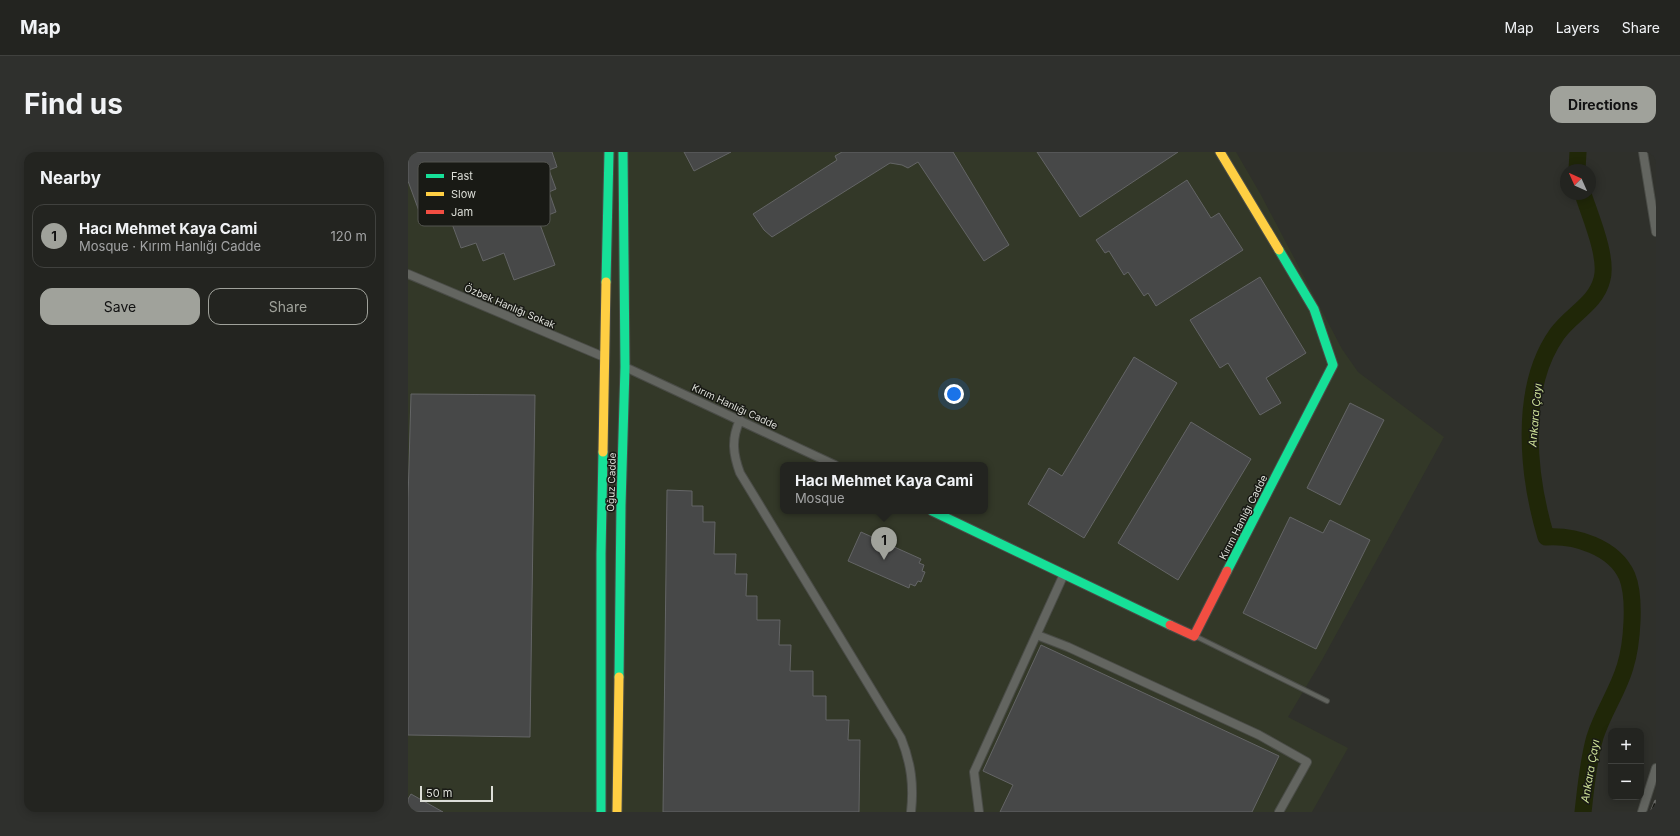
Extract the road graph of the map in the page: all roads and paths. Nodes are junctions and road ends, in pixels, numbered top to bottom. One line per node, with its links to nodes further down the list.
1 (609, 152): 7 (street, Oğuz Cadde)
2 (623, 152): 7 (street, Oğuz Cadde)
3 (1220, 152): 13 (street, Kırım Hanlığı Cadde)
4 (1643, 152): 5 (street)
5 (1656, 232)
6 (408, 274): 7 (street, Özbek Hanlığı Sokak)
7 (615, 362): 8 (street, Kırım Hanlığı Cadde); 16 (street, Oğuz Cadde); 17 (street, Oğuz Cadde)
8 (740, 420): 9 (street, Kırım Hanlığı Cadde); 18 (street)
9 (829, 462)
10 (938, 514): 11 (street)
11 (1064, 574): 12 (street); 13 (street)
12 (1037, 635): 19 (street); 20 (street)
13 (1194, 636): 14 (lane)
14 (1326, 701)
15 (1656, 768): 21 (street)
16 (601, 812)
17 (617, 812)
18 (911, 812)
19 (979, 812)
20 (1279, 812)
21 (1642, 812)

